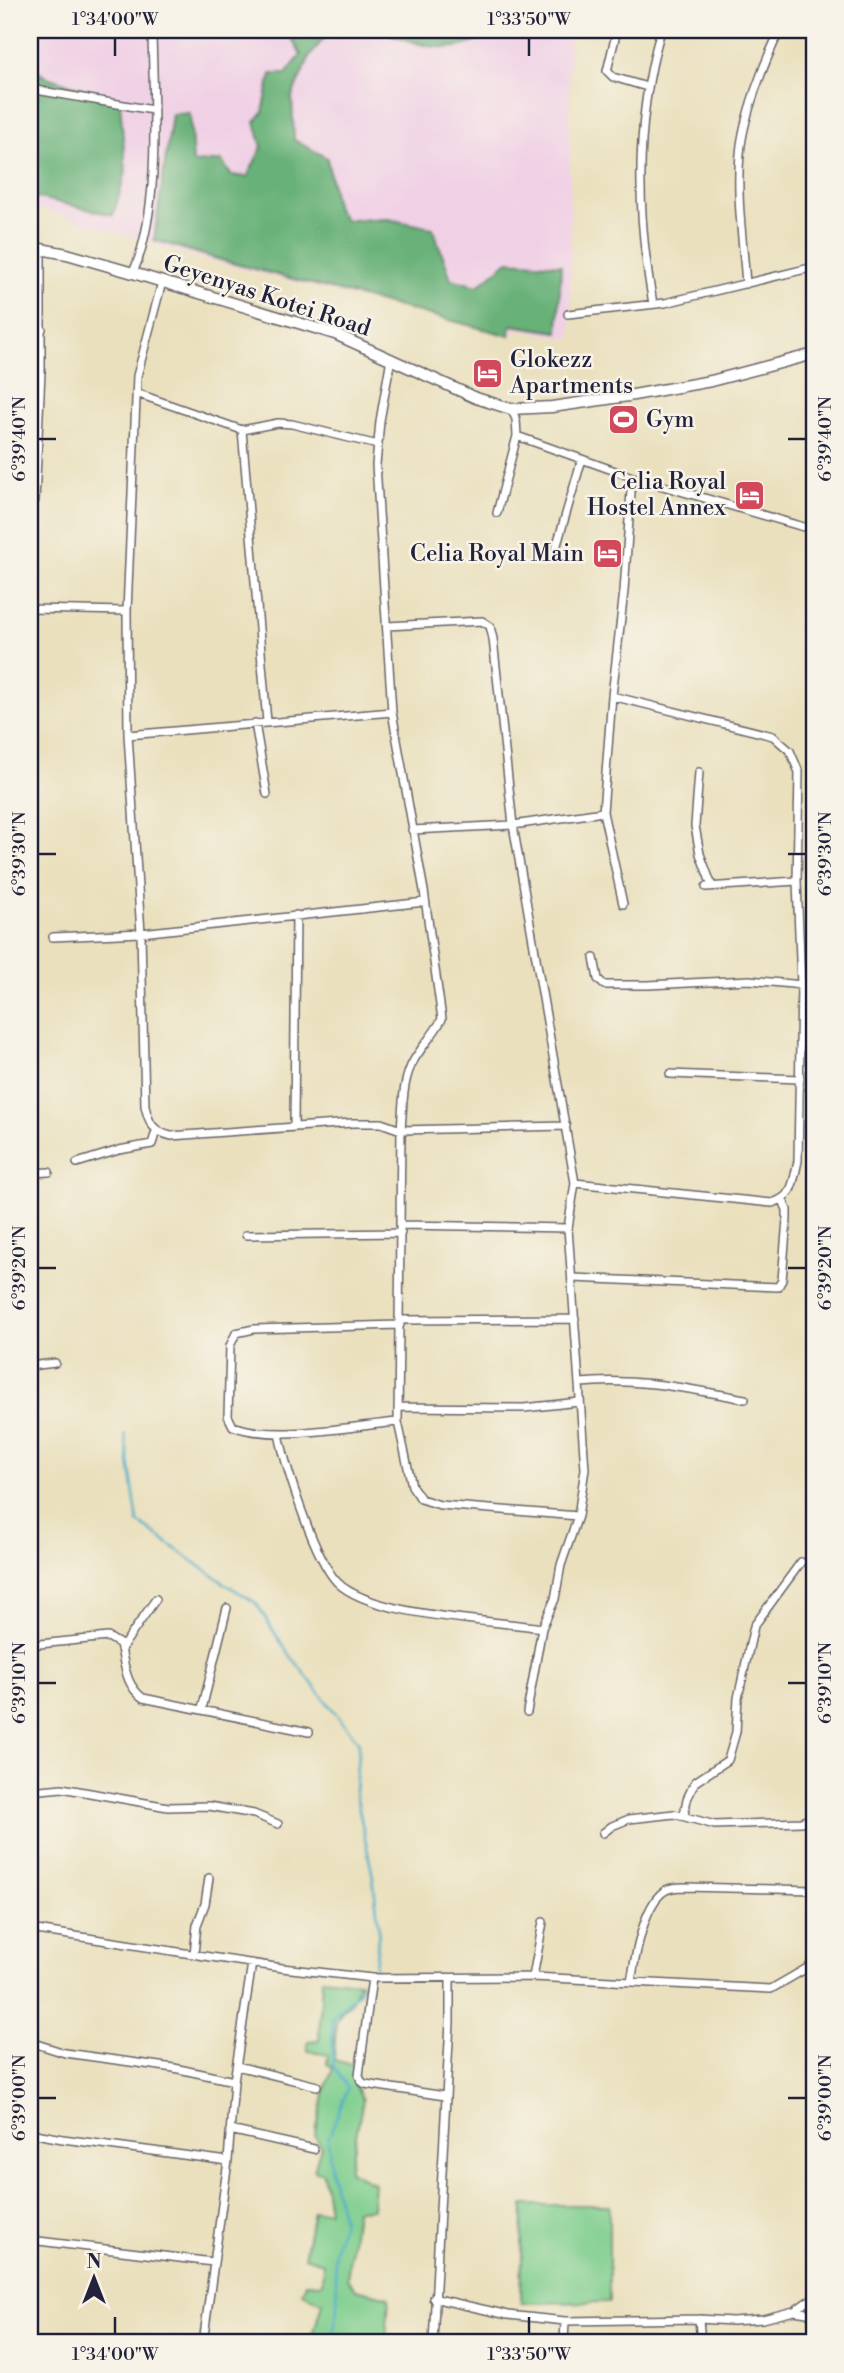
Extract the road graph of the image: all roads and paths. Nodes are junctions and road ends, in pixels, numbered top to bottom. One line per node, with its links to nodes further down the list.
1 (152, 30): 7 (street)
2 (617, 30): 5 (street)
3 (662, 30): 5 (street)
4 (780, 30): 12 (street)
5 (648, 87): 13 (street)
6 (30, 89): 7 (street)
7 (153, 110): 10 (street)
8 (35, 248): 10 (street, Geyenyas Kotei Road); 16 (street)
9 (814, 267): 12 (street)
10 (133, 272): 11 (street, Geyenyas Kotei Road)
11 (162, 282): 18 (street, Geyenyas Kotei Road); 19 (street)
12 (746, 284): 13 (street)
13 (653, 304): 14 (street)
14 (568, 314)
15 (30, 328): 16 (street)
16 (41, 328): 26 (street)
17 (814, 354): 20 (street, Geyenyas Kotei Road)
18 (391, 358): 20 (street, Geyenyas Kotei Road); 23 (street)
19 (135, 393): 21 (street); 31 (street)
20 (510, 409): 22 (street)
21 (242, 430): 23 (street); 35 (street)
22 (517, 436): 24 (street); 27 (street)
23 (378, 445): 32 (street)
24 (582, 459): 25 (street); 29 (street)
25 (632, 477): 28 (street); 33 (street)
26 (30, 509)
27 (497, 513)
28 (814, 530)
29 (556, 548)
30 (30, 609): 31 (street)
31 (127, 611): 37 (street)
32 (387, 626): 34 (street); 41 (street)
33 (612, 696): 40 (street); 43 (street)
34 (392, 712): 35 (street); 42 (street)
35 (267, 722): 36 (street)
36 (255, 723): 37 (street); 39 (street)
37 (128, 735): 47 (street)
38 (699, 772): 43 (street)
39 (267, 794)
40 (603, 813): 41 (street); 45 (street)
41 (513, 825): 42 (street); 55 (street)
42 (412, 830): 44 (street)
43 (797, 881): 50 (street)
44 (425, 902): 46 (street); 56 (street)
45 (624, 904)
46 (296, 915): 47 (street); 54 (street)
47 (142, 933): 48 (street); 57 (street)
48 (53, 937)
49 (594, 958): 50 (street)
50 (801, 985): 51 (street); 53 (street)
51 (814, 986)
52 (670, 1074): 53 (street)
53 (800, 1079): 62 (street)
54 (294, 1126): 56 (street); 57 (street)
55 (566, 1126): 56 (street); 61 (street)
56 (401, 1130): 64 (street)
57 (156, 1131): 58 (street)
58 (77, 1163)
59 (49, 1172): 60 (street)
60 (30, 1173)
61 (575, 1183): 62 (street); 63 (street)
62 (783, 1200): 66 (street)
63 (568, 1228): 64 (street); 66 (street)
64 (402, 1229): 65 (street); 68 (street)
65 (246, 1234)
66 (573, 1278): 67 (street)
67 (575, 1319): 68 (street); 71 (street)
68 (400, 1323): 74 (street); 76 (street)
69 (55, 1363): 70 (street)
70 (30, 1366)
71 (580, 1383): 72 (street); 73 (street)
72 (745, 1399)
73 (579, 1402): 74 (street); 77 (street)
74 (398, 1407): 75 (street)
75 (398, 1422): 76 (street); 77 (street)
76 (279, 1434): 81 (street)
77 (578, 1516): 81 (street)
78 (801, 1562): 88 (street)
79 (156, 1598): 83 (street)
80 (227, 1608): 84 (street)
81 (542, 1628): 85 (street)
82 (30, 1645): 83 (street)
83 (121, 1649): 84 (street)
84 (202, 1709): 86 (street)
85 (527, 1712)
86 (309, 1732)
87 (30, 1791): 90 (street)
88 (684, 1815): 89 (street); 91 (street)
89 (814, 1817)
90 (278, 1824)
91 (603, 1833)
92 (209, 1878): 96 (street)
93 (814, 1890): 102 (street)
94 (543, 1922): 99 (street)
95 (30, 1929): 96 (street)
96 (194, 1954): 97 (street)
97 (252, 1963): 100 (street); 104 (street)
98 (814, 1964): 102 (street)
99 (533, 1977): 101 (street); 102 (street)
100 (372, 1978): 101 (street); 107 (street)
101 (450, 1979): 107 (street)
102 (631, 1982)
103 (30, 2042): 105 (street)
104 (237, 2066): 105 (street); 106 (street)
105 (234, 2081): 108 (street)
106 (317, 2086)
107 (445, 2096): 115 (street)
108 (230, 2130): 110 (street); 111 (street)
109 (30, 2133): 111 (street)
110 (314, 2149)
111 (228, 2161): 113 (street)
112 (30, 2241): 113 (street)
113 (213, 2262): 120 (street)
114 (814, 2297): 116 (street)
115 (433, 2298): 119 (street); 121 (street)
116 (794, 2311): 117 (street); 118 (street)
117 (814, 2314)
118 (699, 2319): 119 (street); 123 (street)
119 (565, 2321): 122 (street)
120 (203, 2343)
121 (432, 2343)
122 (564, 2343)
123 (701, 2343)

